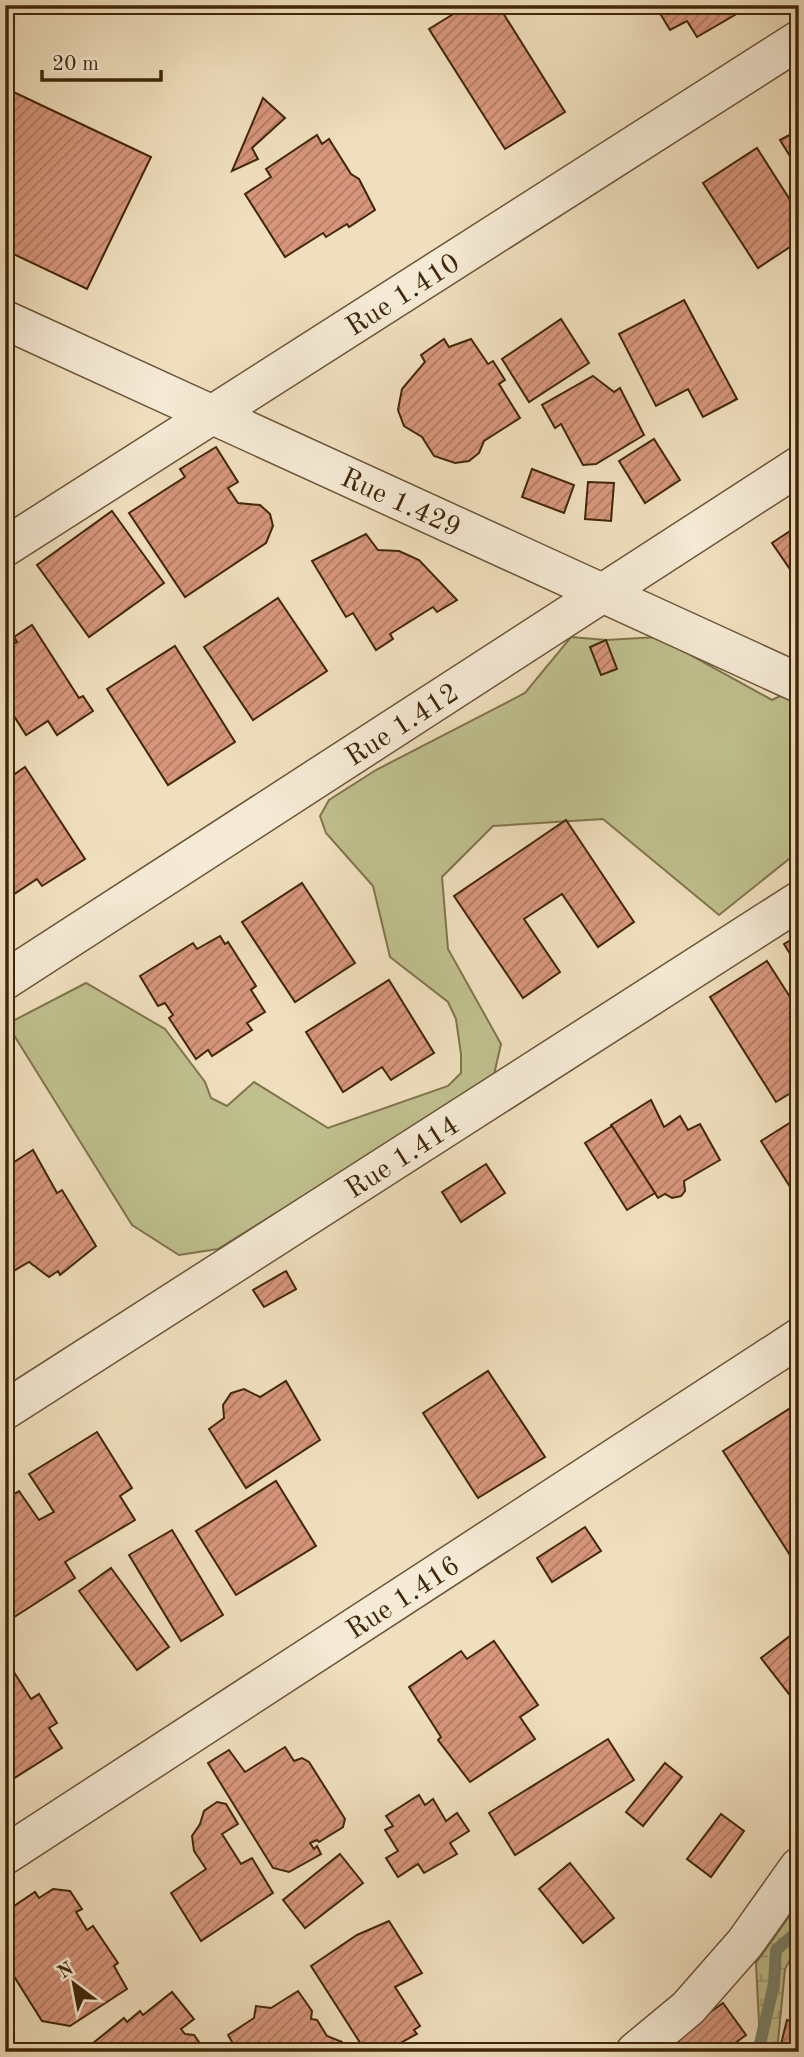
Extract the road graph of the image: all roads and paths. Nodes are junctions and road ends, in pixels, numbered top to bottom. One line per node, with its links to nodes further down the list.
1 (799, 40): 3 (street, Rue 1.410)
2 (5, 320): 3 (street, Rue 1.429)
3 (212, 415): 5 (street, Rue 1.410); 6 (street, Rue 1.429)
4 (799, 466): 6 (street, Rue 1.412)
5 (5, 547)
6 (602, 593): 7 (street, Rue 1.429); 9 (street, Rue 1.412)
7 (799, 683)
8 (799, 901): 11 (street, Rue 1.414)
9 (5, 980)
10 (799, 1338): 12 (street, Rue 1.416)
11 (5, 1410)
12 (5, 1855)
13 (799, 1867): 14 (street)
14 (635, 2052)

